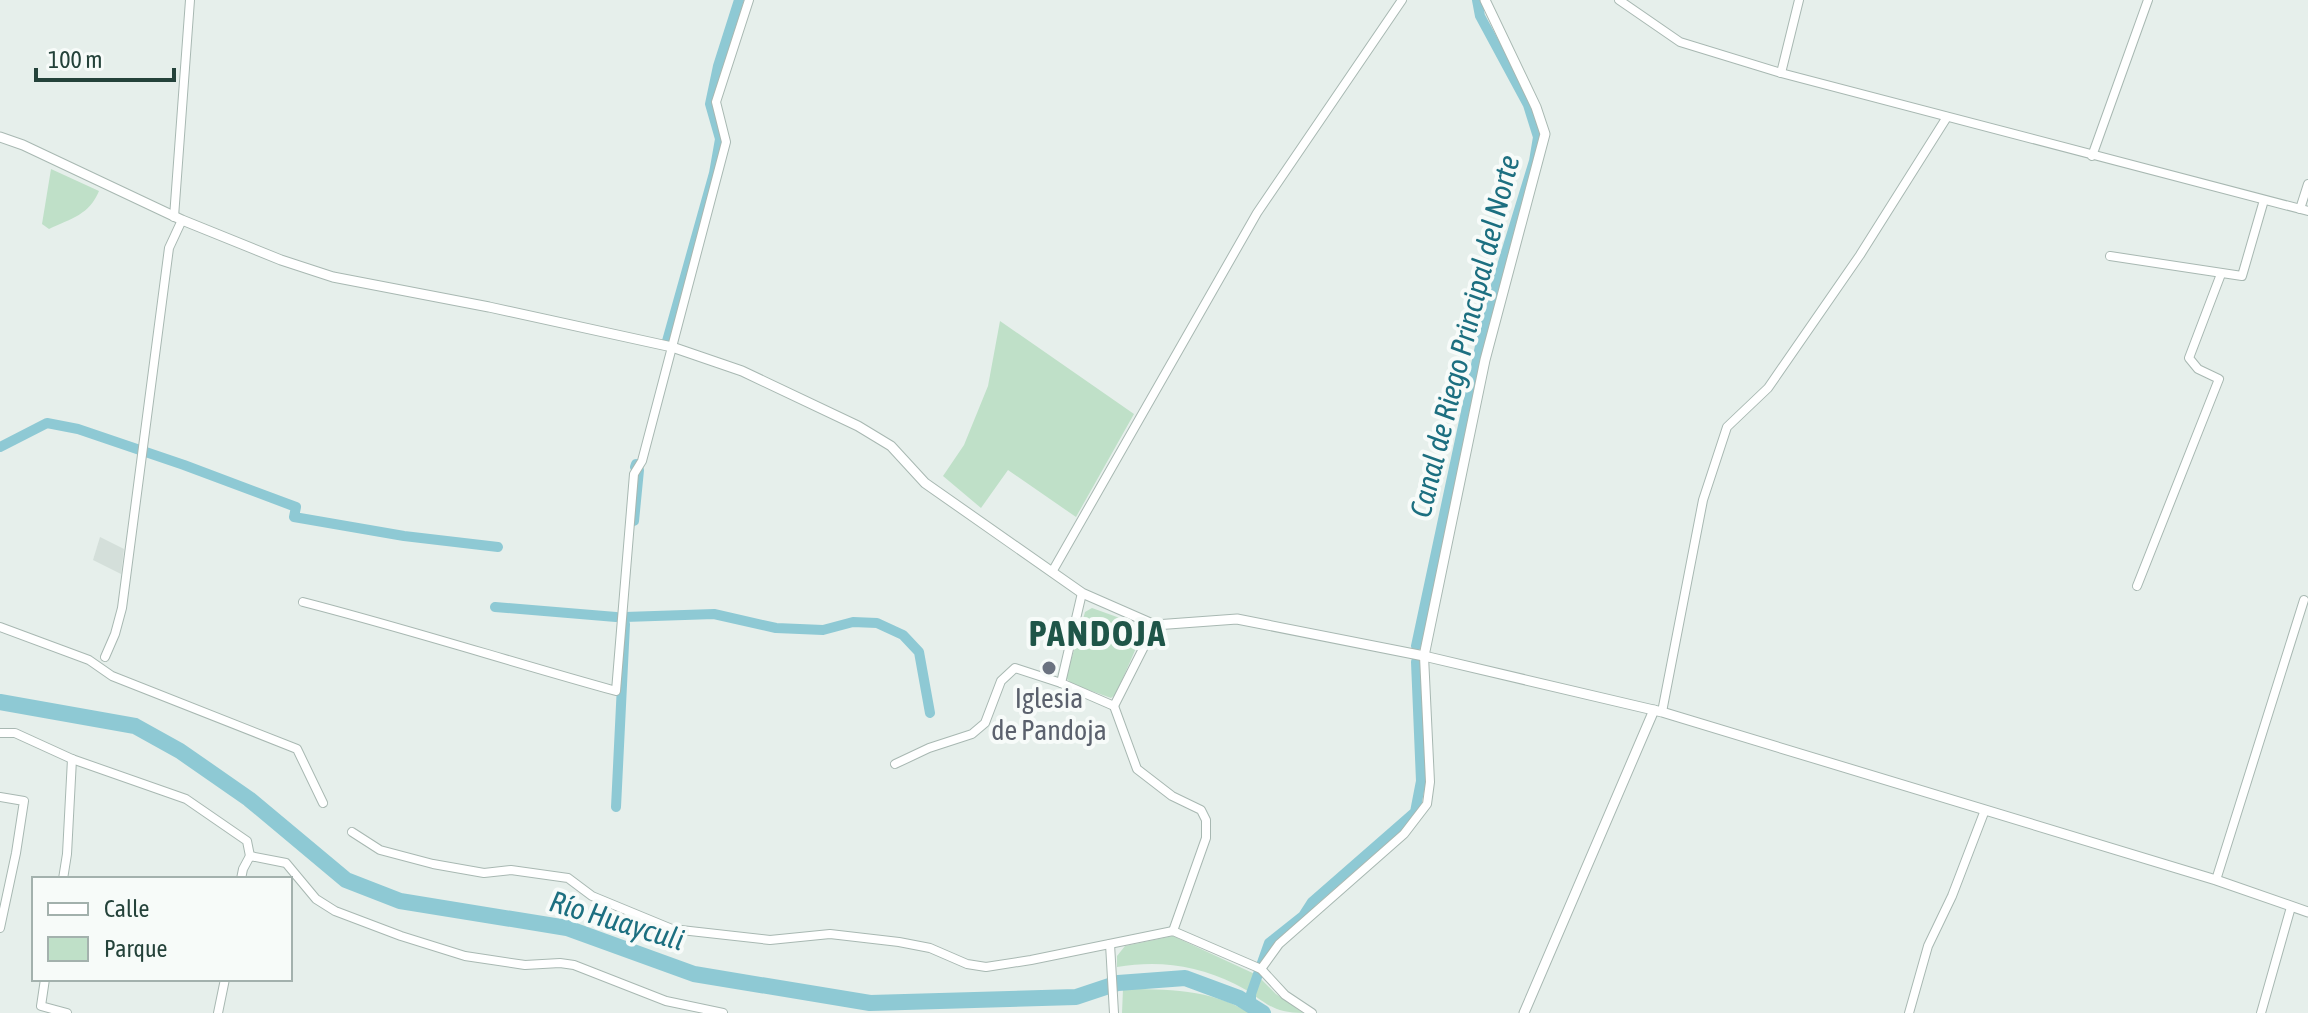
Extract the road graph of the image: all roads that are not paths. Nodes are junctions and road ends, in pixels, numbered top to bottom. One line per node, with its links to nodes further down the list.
1 (190, 0): 15 (street)
2 (749, 0): 18 (street)
3 (1402, 0): 19 (street)
4 (1485, 0): 26 (street)
5 (1799, 0): 8 (street)
6 (2148, 0): 11 (street)
7 (1622, 1): 8 (street)
8 (1781, 73): 9 (street)
9 (1947, 117): 11 (street); 30 (street)
10 (0, 137): 15 (street)
11 (2092, 156): 13 (street)
12 (2308, 184): 14 (street)
13 (2264, 200): 14 (street); 17 (street)
14 (2304, 210)
15 (178, 218): 18 (street); 27 (street)
16 (2110, 256): 17 (street)
17 (2221, 274): 20 (street)
18 (672, 347): 19 (street); 23 (street)
19 (1052, 572): 21 (street)
20 (2137, 586)
21 (1082, 593): 24 (street); 28 (street)
22 (2304, 600): 41 (street)
23 (303, 602)
24 (1155, 625): 26 (street); 29 (street)
25 (0, 627): 35 (street)
26 (1424, 656): 30 (street); 48 (street)
27 (105, 657)
28 (1061, 683): 29 (street); 33 (street)
29 (1114, 706): 46 (street)
30 (1658, 711): 36 (street); 56 (street)
31 (0, 733): 32 (street)
32 (72, 759): 38 (street); 39 (street)
33 (895, 764)
34 (0, 797): 43 (street)
35 (323, 803)
36 (1985, 810): 41 (street); 57 (street)
37 (352, 832): 47 (street)
38 (250, 856): 40 (street); 53 (street)
39 (63, 877)
40 (241, 877)
41 (2216, 880): 42 (street)
42 (2291, 907): 44 (street); 58 (street)
43 (2, 911): 45 (street)
44 (2308, 912)
45 (0, 928)
46 (1173, 931): 47 (street); 48 (street)
47 (1110, 944): 54 (street)
48 (1261, 969): 55 (street)
49 (45, 981): 51 (street)
50 (225, 981): 52 (street)
51 (67, 1013)
52 (218, 1013)
53 (723, 1013)
54 (1114, 1013)
55 (1312, 1013)
56 (1524, 1013)
57 (1909, 1013)
58 (2261, 1013)

